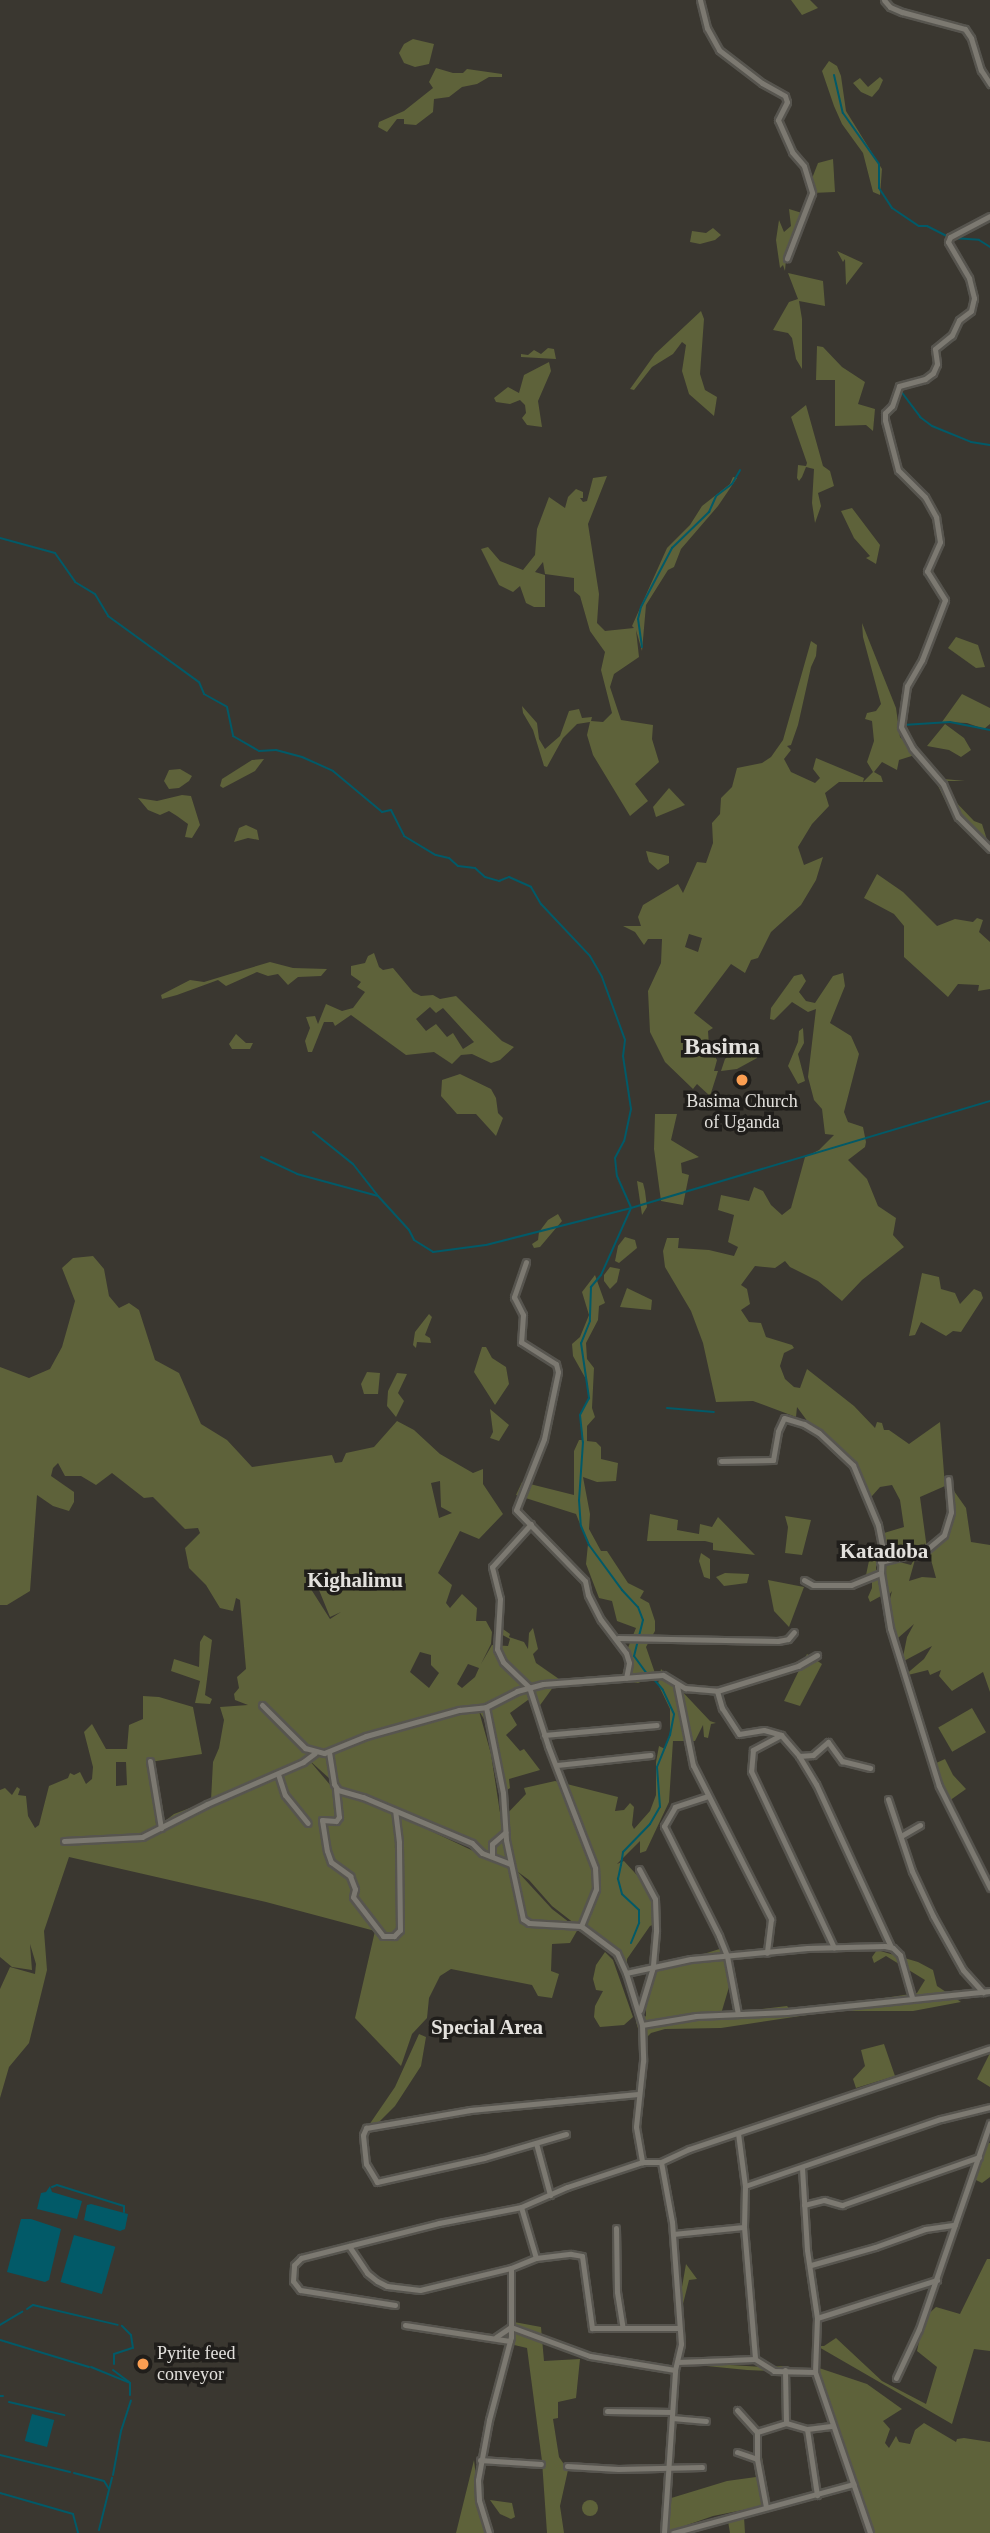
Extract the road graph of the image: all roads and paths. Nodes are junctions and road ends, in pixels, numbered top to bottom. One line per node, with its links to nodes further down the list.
1 (700, 0): 5 (street)
2 (884, 0): 3 (street)
3 (990, 84)
4 (990, 216): 6 (street)
5 (787, 258)
6 (990, 849)
7 (526, 1262): 10 (street)
8 (721, 1461): 11 (street)
9 (948, 1479): 11 (street)
10 (531, 1524): 15 (street); 19 (street)
11 (880, 1562): 12 (street)
12 (881, 1573): 13 (street); 47 (street)
13 (804, 1580)
14 (794, 1632): 15 (street)
15 (618, 1638): 17 (street)
16 (817, 1655): 20 (street)
17 (626, 1678): 18 (street); 19 (street)
18 (677, 1686): 20 (street); 35 (street)
19 (529, 1687): 22 (street); 24 (street)
20 (717, 1691): 25 (street)
21 (262, 1705): 27 (street)
22 (486, 1707): 26 (street); 41 (street)
23 (657, 1724): 24 (street)
24 (544, 1735): 31 (street)
25 (781, 1735): 29 (street); 49 (street)
26 (329, 1752): 27 (street); 34 (street)
27 (315, 1753): 33 (street)
28 (650, 1755): 31 (street)
29 (799, 1756): 32 (street); 50 (street)
30 (150, 1761): 40 (street)
31 (556, 1765): 48 (street)
32 (870, 1768)
33 (278, 1774): 38 (street); 40 (street)
34 (336, 1789): 37 (street); 37 (street)
35 (708, 1796): 51 (street); 52 (street)
36 (888, 1799): 42 (street)
37 (395, 1811): 44 (street)
38 (308, 1823)
39 (920, 1825): 42 (street)
40 (161, 1828): 43 (street)
41 (506, 1832): 44 (street); 45 (street)
42 (901, 1836): 56 (street)
43 (64, 1841)
44 (492, 1856): 45 (street)
45 (511, 1864): 48 (street)
46 (639, 1869): 53 (street)
47 (990, 1888)
48 (581, 1926): 54 (street)
49 (834, 1947): 50 (street); 51 (street)
50 (891, 1947): 57 (street)
51 (767, 1953): 52 (street)
52 (727, 1956): 53 (street); 59 (street)
53 (653, 1967): 54 (street); 58 (street)
54 (626, 1973): 58 (street)
55 (990, 1991): 56 (street)
56 (983, 1992): 57 (street)
57 (912, 1997): 59 (street)
58 (639, 2012): 60 (street)
59 (738, 2014): 60 (street)
60 (642, 2025): 62 (street)
61 (990, 2048): 65 (street)
62 (638, 2094): 67 (street); 69 (street)
63 (990, 2107): 71 (street)
64 (990, 2123): 68 (street)
65 (738, 2133): 70 (street); 72 (street)
66 (566, 2134): 67 (street)
67 (536, 2143): 73 (street)
68 (979, 2158): 74 (street); 76 (street)
69 (642, 2162): 70 (street); 73 (street)
70 (661, 2162): 79 (street)
71 (803, 2168): 72 (street); 74 (street)
72 (745, 2186): 77 (street)
73 (550, 2195): 75 (street)
74 (804, 2205): 82 (street)
75 (521, 2207): 80 (street); 81 (street)
76 (955, 2225): 82 (street); 84 (street)
77 (744, 2227): 79 (street); 93 (street)
78 (617, 2228): 89 (street)
79 (673, 2234): 90 (street)
80 (349, 2246): 83 (street); 85 (street)
81 (536, 2258): 83 (street); 89 (street)
82 (811, 2265): 86 (street)
83 (511, 2268): 88 (street)
84 (937, 2280): 86 (street); 98 (street)
85 (395, 2305)
86 (817, 2318): 97 (street)
87 (405, 2325): 91 (street)
88 (511, 2327): 91 (street); 92 (street); 95 (street)
89 (623, 2328): 90 (street)
90 (678, 2328): 94 (street)
91 (496, 2337): 92 (street)
92 (510, 2341): 109 (street)
93 (755, 2359): 94 (street); 96 (street)
94 (677, 2362): 95 (street)
95 (675, 2370): 101 (street)
96 (785, 2370): 97 (street); 103 (street)
97 (815, 2372): 104 (street)
98 (896, 2378)
99 (737, 2410): 106 (street)
100 (607, 2411): 101 (street)
101 (672, 2415): 102 (street); 113 (street)
102 (706, 2421)
103 (786, 2423): 105 (street); 106 (street)
104 (833, 2426): 105 (street); 114 (street)
105 (807, 2429): 115 (street)
106 (757, 2432): 108 (street)
107 (737, 2452): 108 (street)
108 (757, 2459): 116 (street)
109 (480, 2460): 110 (street); 117 (street)
110 (541, 2464)
111 (567, 2466): 113 (street)
112 (702, 2467): 113 (street)
113 (667, 2469): 118 (street)
114 (853, 2484): 115 (street); 120 (street)
115 (817, 2495): 116 (street)
116 (766, 2507): 119 (street)
117 (489, 2533)
118 (664, 2533)
119 (673, 2533)
120 (870, 2533)

